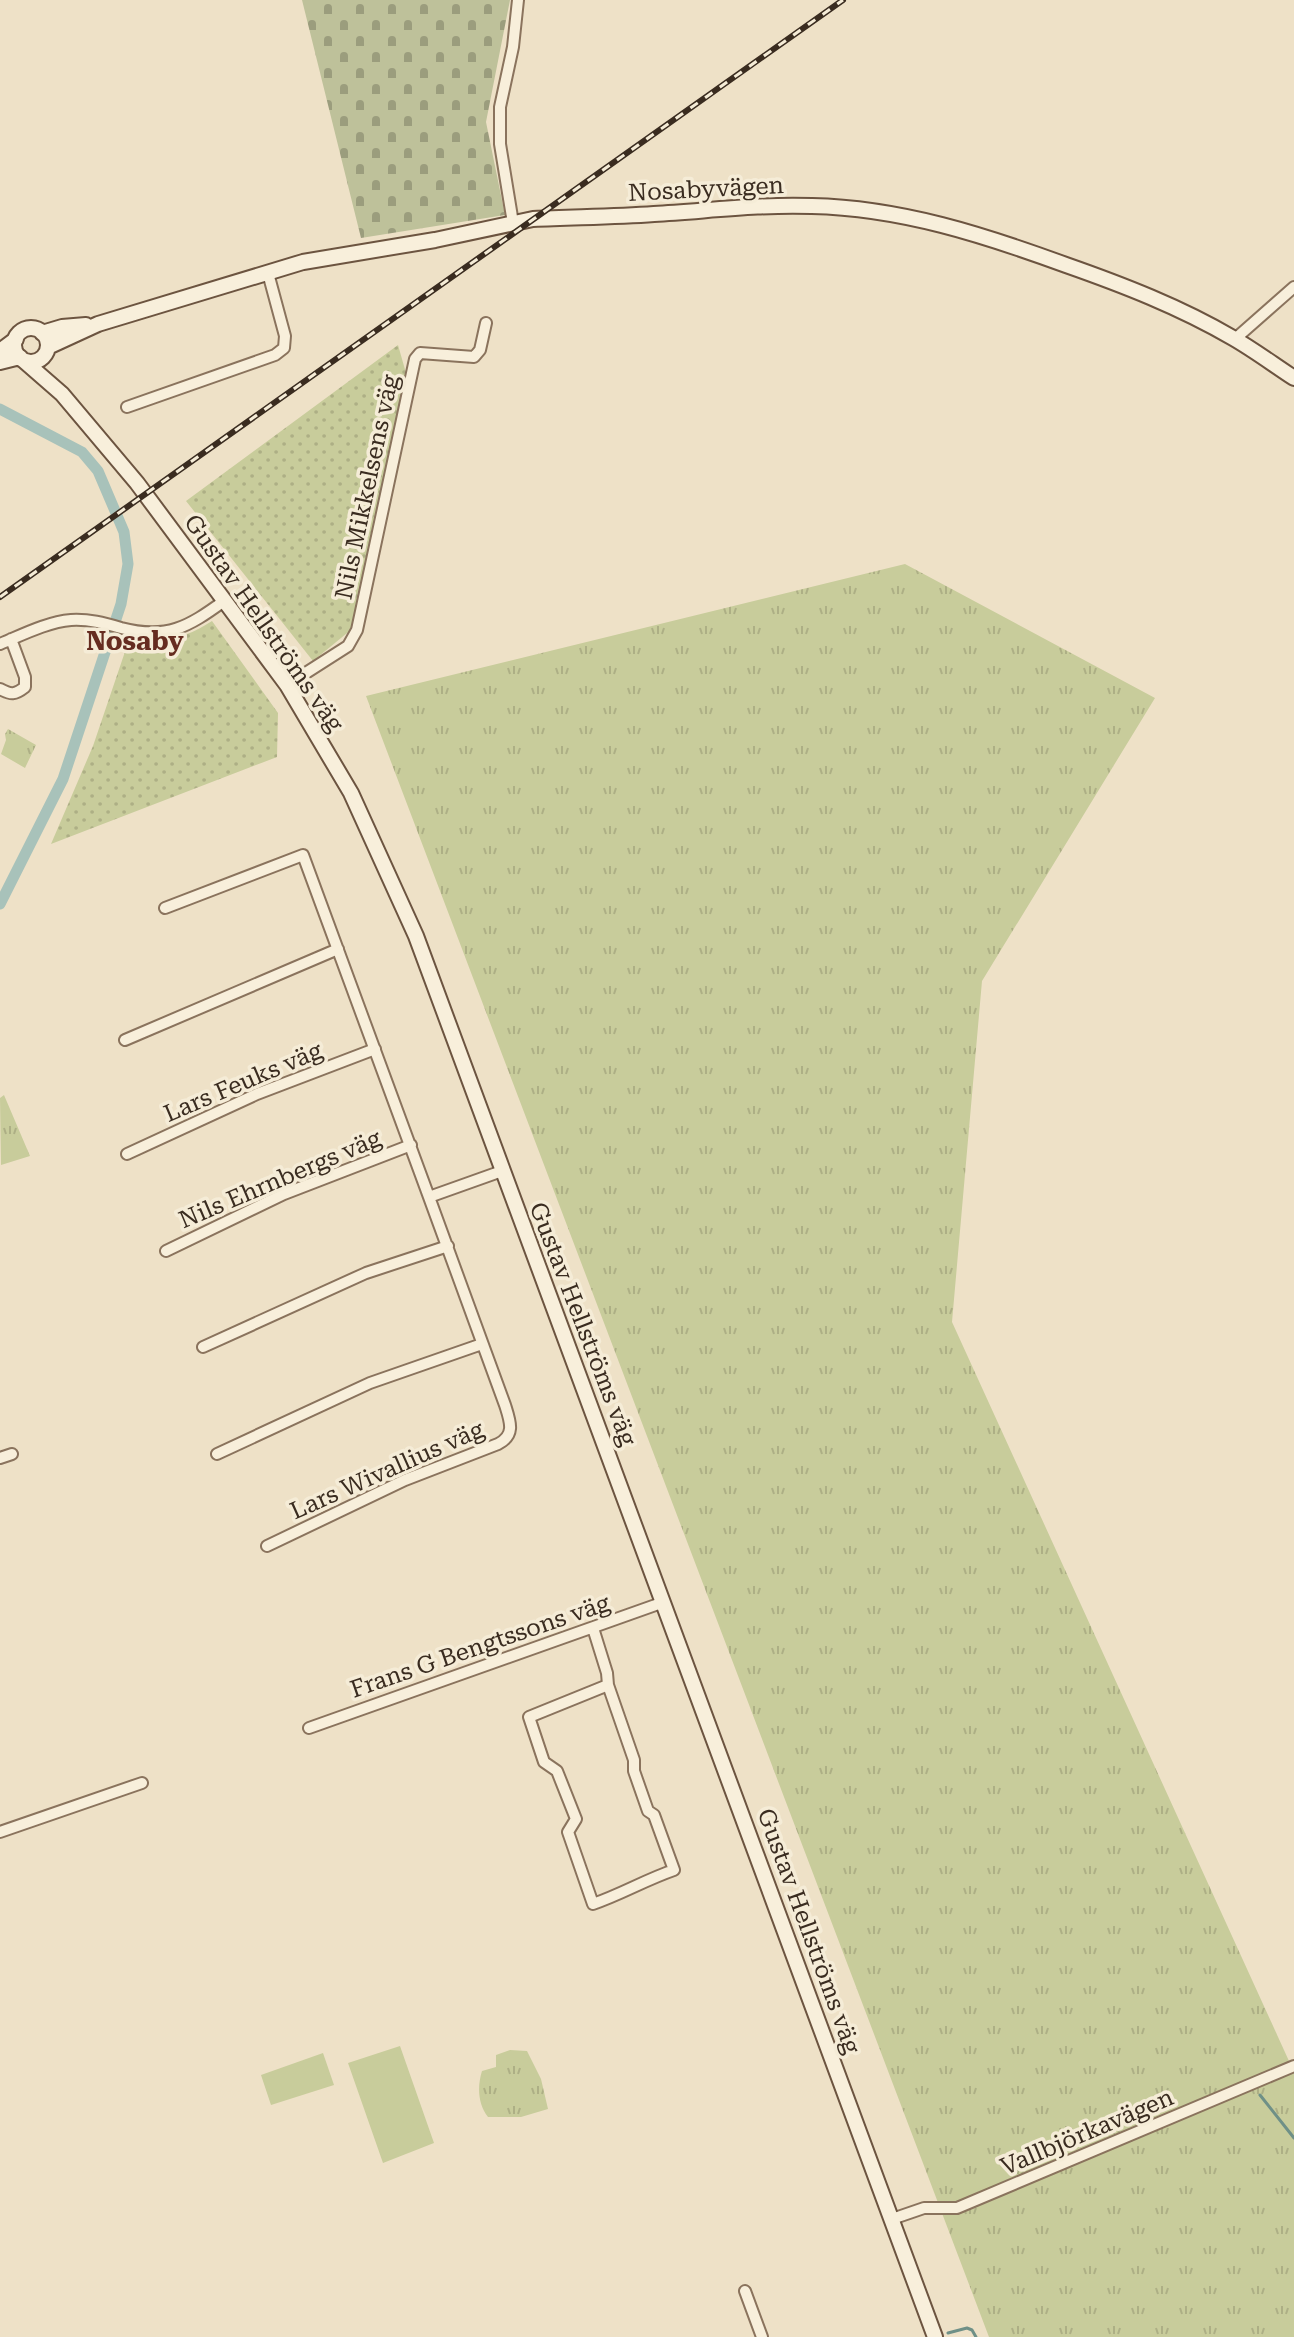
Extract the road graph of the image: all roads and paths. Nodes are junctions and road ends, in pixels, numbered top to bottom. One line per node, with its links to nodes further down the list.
1 (518, 0): 2 (street)
2 (513, 223): 3 (street, Nosabyvägen); 7 (street, Nosabyvägen)
3 (268, 273): 8 (street, Nosabyvägen); 14 (street)
4 (1294, 287): 7 (street)
5 (486, 323): 18 (street, Nils Mikkelsens väg)
6 (16, 339): 8 (street); 9 (street); 10 (street)
7 (1235, 339): 12 (street, Nosabyvägen)
8 (44, 346): 10 (street); 13 (street, Gustav Hellströms väg)
9 (0, 351)
10 (22, 359): 11 (street); 13 (street, Gustav Hellströms väg)
11 (0, 362)
12 (1294, 378)
13 (62, 394): 15 (street, Gustav Hellströms väg)
14 (127, 407)
15 (224, 601): 16 (street); 18 (street, Gustav Hellströms väg)
16 (11, 639): 17 (street); 19 (street)
17 (0, 644)
18 (287, 685): 26 (street, Gustav Hellströms väg)
19 (0, 689)
20 (165, 908): 21 (street, Lars Wivallius väg)
21 (338, 949): 22 (street); 23 (street, Lars Wivallius väg)
22 (125, 1040)
23 (375, 1049): 24 (street, Lars Wivallius väg); 25 (street, Lars Feuks väg)
24 (411, 1145): 27 (street, Lars Wivallius väg); 29 (street, Nils Ehrnbergs väg)
25 (127, 1154)
26 (502, 1171): 27 (street); 36 (street, Gustav Hellströms väg)
27 (429, 1197): 28 (street, Lars Wivallius väg)
28 (448, 1246): 30 (street, Lars Wivallius väg); 31 (street)
29 (166, 1251)
30 (482, 1344): 33 (street); 35 (street, Lars Wivallius väg)
31 (203, 1347)
32 (12, 1454): 34 (street)
33 (217, 1454)
34 (0, 1458)
35 (267, 1546)
36 (664, 1602): 37 (street, Frans G Bengtssons väg); 43 (street, Gustav Hellströms väg)
37 (593, 1628): 38 (street); 39 (street, Frans G Bengtssons väg)
38 (608, 1685): 38 (street)
39 (309, 1728)
40 (142, 1783): 41 (street)
41 (0, 1832)
42 (1294, 2066): 43 (street, Vallbjörkavägen)
43 (892, 2219): 46 (street, Gustav Hellströms väg)
44 (745, 2291): 45 (street)
45 (762, 2337)
46 (935, 2337)

